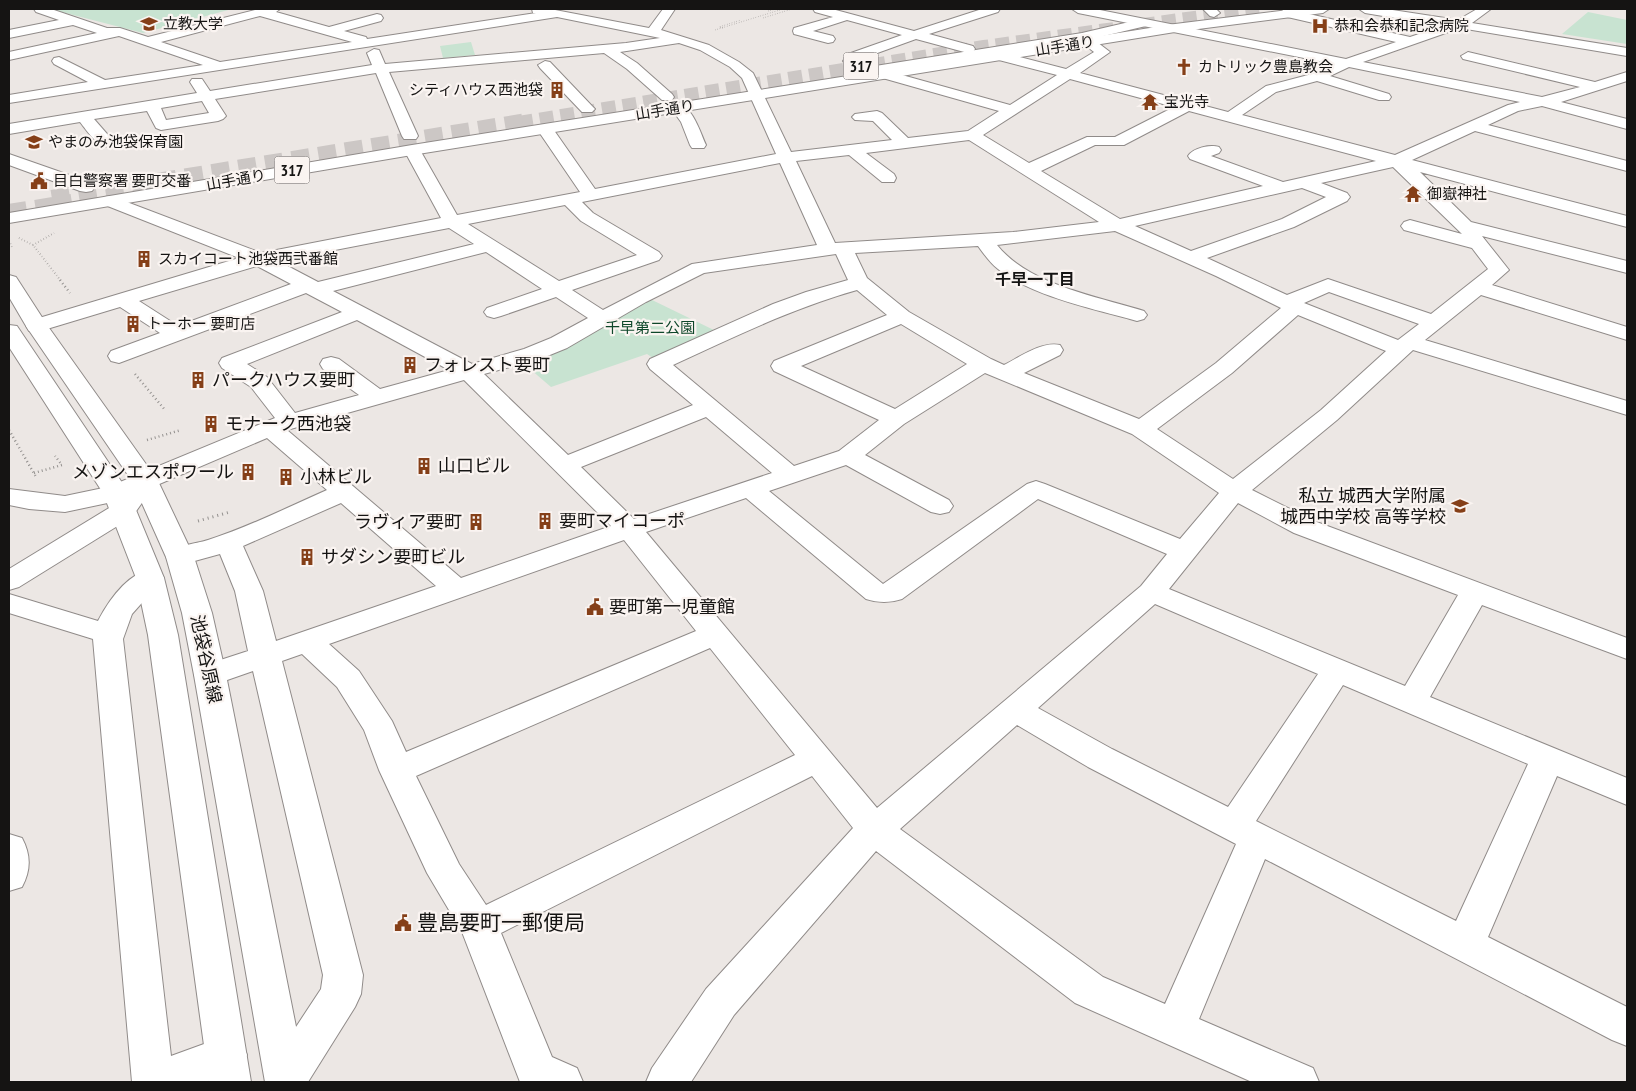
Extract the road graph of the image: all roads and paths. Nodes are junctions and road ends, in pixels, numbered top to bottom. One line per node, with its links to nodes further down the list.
1 (40, 9): 19 (main road)
2 (531, 9): 16 (main road)
3 (669, 9): 27 (main road)
4 (776, 9): 23 (path)
5 (792, 9): 32 (path)
6 (819, 9): 17 (main road)
7 (994, 9): 29 (main road)
8 (1078, 9): 20 (main road)
9 (1246, 9): 14 (main road, 山手通り / 317)
10 (1323, 9): 15 (main road, 山手通り / 317)
11 (1365, 9): 21 (main road)
12 (1485, 9): 21 (main road)
13 (267, 10): 25 (main road); 34 (main road)
14 (1211, 11): 20 (main road, 山手通り / 317)
15 (1287, 13): 24 (main road, 山手通り / 317); 33 (main road)
16 (556, 14): 22 (main road); 36 (main road)
17 (848, 16): 29 (main road); 31 (main road)
18 (377, 18): 25 (main road)
19 (72, 20): 26 (main road); 28 (main road)
20 (1145, 23): 24 (main road); 39 (main road, 山手通り / 317); 51 (main road)
21 (1459, 24): 30 (main road); 33 (main road)
22 (627, 27): 27 (main road); 38 (main road)
23 (723, 28)
24 (1175, 28): 35 (main road, 山手通り / 317); 46 (main road)
25 (330, 31): 36 (main road)
26 (120, 32): 34 (main road); 42 (main road)
27 (653, 32): 32 (main road)
28 (9, 34)
29 (917, 34): 39 (main road); 51 (main road)
30 (1529, 36): 37 (main road); 41 (main road)
31 (828, 38)
32 (680, 39): 38 (main road); 64 (main road)
33 (1410, 41): 46 (main road)
34 (146, 42): 49 (main road)
35 (1088, 42): 44 (main road, 山手通り / 317); 54 (main road)
36 (370, 43): 47 (main road); 49 (main road)
37 (1505, 44)
38 (611, 49): 43 (main road); 48 (main road); 71 (main road)
39 (968, 49): 51 (main road, 山手通り / 317)
40 (1488, 49): 62 (main road)
41 (1627, 52)
42 (9, 56)
43 (512, 56): 47 (main road); 48 (main road)
44 (1000, 56): 53 (main road, 山手通り / 317); 54 (main road)
45 (59, 61): 60 (main road)
46 (1348, 63): 55 (main road); 57 (main road)
47 (379, 65): 58 (main road); 59 (main road)
48 (545, 65): 75 (main road)
49 (220, 66): 52 (main road)
50 (1432, 66): 55 (main road)
51 (864, 68): 64 (main road, 山手通り / 317)
52 (189, 71): 60 (main road); 67 (main road)
53 (884, 74): 64 (main road, 山手通り / 317); 76 (main road)
54 (1069, 74): 74 (main road); 76 (main road)
55 (1406, 74): 72 (main road)
56 (1627, 76): 62 (main road)
57 (1318, 77): 68 (main road); 79 (main road)
58 (314, 78): 63 (main road); 65 (main road)
59 (387, 83): 61 (main road); 86 (main road)
60 (102, 84): 69 (main road)
61 (368, 86)
62 (1598, 86): 66 (main road); 72 (main road)
63 (256, 88): 67 (main road); 70 (main road)
64 (754, 89): 71 (main road, 山手通り / 317); 91 (main road)
65 (321, 92)
66 (1627, 92)
67 (207, 96): 73 (main road); 73 (main road)
68 (1384, 97)
69 (9, 99)
70 (264, 101)
71 (672, 102): 75 (main road, 山手通り / 317); 83 (main road, 山手通り / 317); 88 (main road)
72 (1543, 102): 80 (main road); 81 (main road)
73 (152, 105): 77 (main road)
74 (1186, 106): 79 (main road); 96 (main road)
75 (587, 109): 86 (main road, 山手通り / 317)
76 (1012, 110): 84 (main road)
77 (84, 116): 82 (main road); 85 (main road)
78 (860, 117): 87 (main road)
79 (1230, 118): 94 (main road)
80 (1627, 124)
81 (1474, 126): 94 (main road); 95 (main road)
82 (9, 129)
83 (545, 129): 86 (main road, 山手通り / 317); 103 (main road)
84 (972, 135): 87 (main road); 96 (main road)
85 (107, 143)
86 (411, 143): 93 (main road, 山手通り / 317); 102 (main road, 山手通り / 317); 106 (main road)
87 (904, 143): 89 (main road)
88 (698, 145)
89 (853, 150): 91 (main road); 97 (main road)
90 (1213, 150): 100 (main road)
91 (787, 158): 103 (main road); 116 (main road)
92 (9, 159): 99 (main road)
93 (263, 159)
94 (1396, 161): 98 (main road); 107 (main road); 110 (main road)
95 (1627, 166)
96 (1029, 170): 108 (main road)
97 (888, 178)
98 (1303, 182): 100 (main road); 117 (main road)
99 (86, 187): 101 (main road, 山手通り / 317); 102 (main road, 山手通り / 317)
100 (1281, 187): 108 (main road)
101 (57, 191)
102 (108, 192): 105 (main road, 山手通り / 317); 118 (main road)
103 (590, 195): 104 (main road)
104 (569, 199): 106 (main road); 124 (main road)
105 (9, 218)
106 (452, 222): 114 (main road); 118 (main road)
107 (1627, 222)
108 (1117, 225): 111 (main road); 117 (main road)
109 (1410, 226): 113 (main road)
110 (1465, 226): 113 (main road); 119 (main road)
111 (983, 240): 116 (main road); 129 (main road)
112 (9, 242): 115 (path)
113 (1477, 242): 123 (main road)
114 (489, 246): 122 (main road); 124 (main road)
115 (12, 247)
116 (836, 248): 121 (main road); 131 (main road)
117 (1191, 257): 126 (main road)
118 (259, 259): 122 (main road); 125 (main road)
119 (1627, 267)
120 (9, 281): 133 (main road, 池袋谷原線)
121 (861, 283): 130 (main road); 144 (main road)
122 (312, 287): 127 (main road); 135 (main road)
123 (1478, 287): 132 (main road); 136 (main road)
124 (557, 290): 128 (main road); 131 (main road)
125 (123, 300): 133 (main road); 135 (main road)
126 (1291, 305): 132 (main road); 137 (main road); 148 (main road)
127 (358, 312): 142 (main road); 147 (main road)
128 (494, 312)
129 (1137, 315)
130 (902, 316): 141 (main road); 146 (main road)
131 (602, 318): 142 (main road)
132 (1434, 322): 137 (main road)
133 (37, 326): 161 (main road, 池袋谷原線)
134 (9, 333): 161 (main road, 池袋谷原線)
135 (175, 334): 139 (main road)
136 (1627, 334)
137 (1405, 346): 145 (main road); 159 (main road)
138 (1052, 350): 141 (main road)
139 (119, 356)
140 (331, 364): 143 (main road)
141 (994, 368): 146 (main road); 148 (main road)
142 (468, 371): 143 (main road); 154 (main road)
143 (376, 397): 147 (main road)
144 (710, 407): 154 (main road); 156 (main road)
145 (1627, 408)
146 (896, 419): 153 (main road)
147 (280, 425): 160 (main road); 161 (main road)
148 (1141, 429): 159 (main road)
149 (9, 430): 155 (path)
150 (181, 430): 151 (path)
151 (142, 442)
152 (55, 456): 155 (path)
153 (848, 456): 156 (main road); 163 (main road)
154 (564, 465): 165 (main road)
155 (34, 472): 157 (path)
156 (791, 476): 158 (main road)
157 (38, 479)
158 (751, 490): 165 (main road); 167 (main road)
159 (1234, 491): 167 (main road); 172 (main road)
160 (345, 492): 166 (main road); 171 (main road)
161 (128, 495): 162 (main road); 168 (main road, 池袋谷原線); 169 (main road, 池袋谷原線); 170 (main road)
162 (9, 497)
163 (940, 506)
164 (230, 512): 166 (path)
165 (629, 529): 171 (main road); 176 (main road)
166 (209, 533): 168 (main road); 179 (main road)
167 (1184, 551): 173 (main road)
168 (180, 557): 181 (main road, 池袋谷原線)
169 (150, 578): 175 (main road); 196 (main road, 池袋谷原線)
170 (9, 581)
171 (457, 589): 177 (main road)
172 (1475, 591): 178 (main road); 182 (main road)
173 (1151, 592): 180 (main road); 183 (main road)
174 (9, 603): 175 (main road)
175 (109, 634): 198 (main road)
176 (715, 634): 185 (main road); 186 (main road)
177 (307, 642): 179 (main road); 186 (main road)
178 (1627, 649)
179 (265, 656): 181 (main road); 197 (main road)
180 (1338, 669): 182 (main road); 189 (main road)
181 (210, 675): 197 (main road, 池袋谷原線)
182 (1412, 701): 184 (main road)
183 (1016, 710): 188 (main road); 189 (main road)
184 (1548, 758): 187 (main road); 193 (main road)
185 (817, 759): 188 (main road); 192 (main road)
186 (396, 770): 192 (main road)
187 (1627, 792)
188 (875, 830): 195 (main road); 200 (main road)
189 (1245, 832): 193 (main road); 195 (main road)
190 (9, 848): 191 (main road)
191 (9, 876)
192 (479, 926): 199 (main road)
193 (1465, 944): 194 (main road)
194 (1627, 1027)
195 (1175, 1028): 201 (main road)
196 (228, 1069): 198 (main road)
197 (286, 1080)
198 (155, 1082)
199 (562, 1082)
200 (667, 1082)
201 (1298, 1082)

